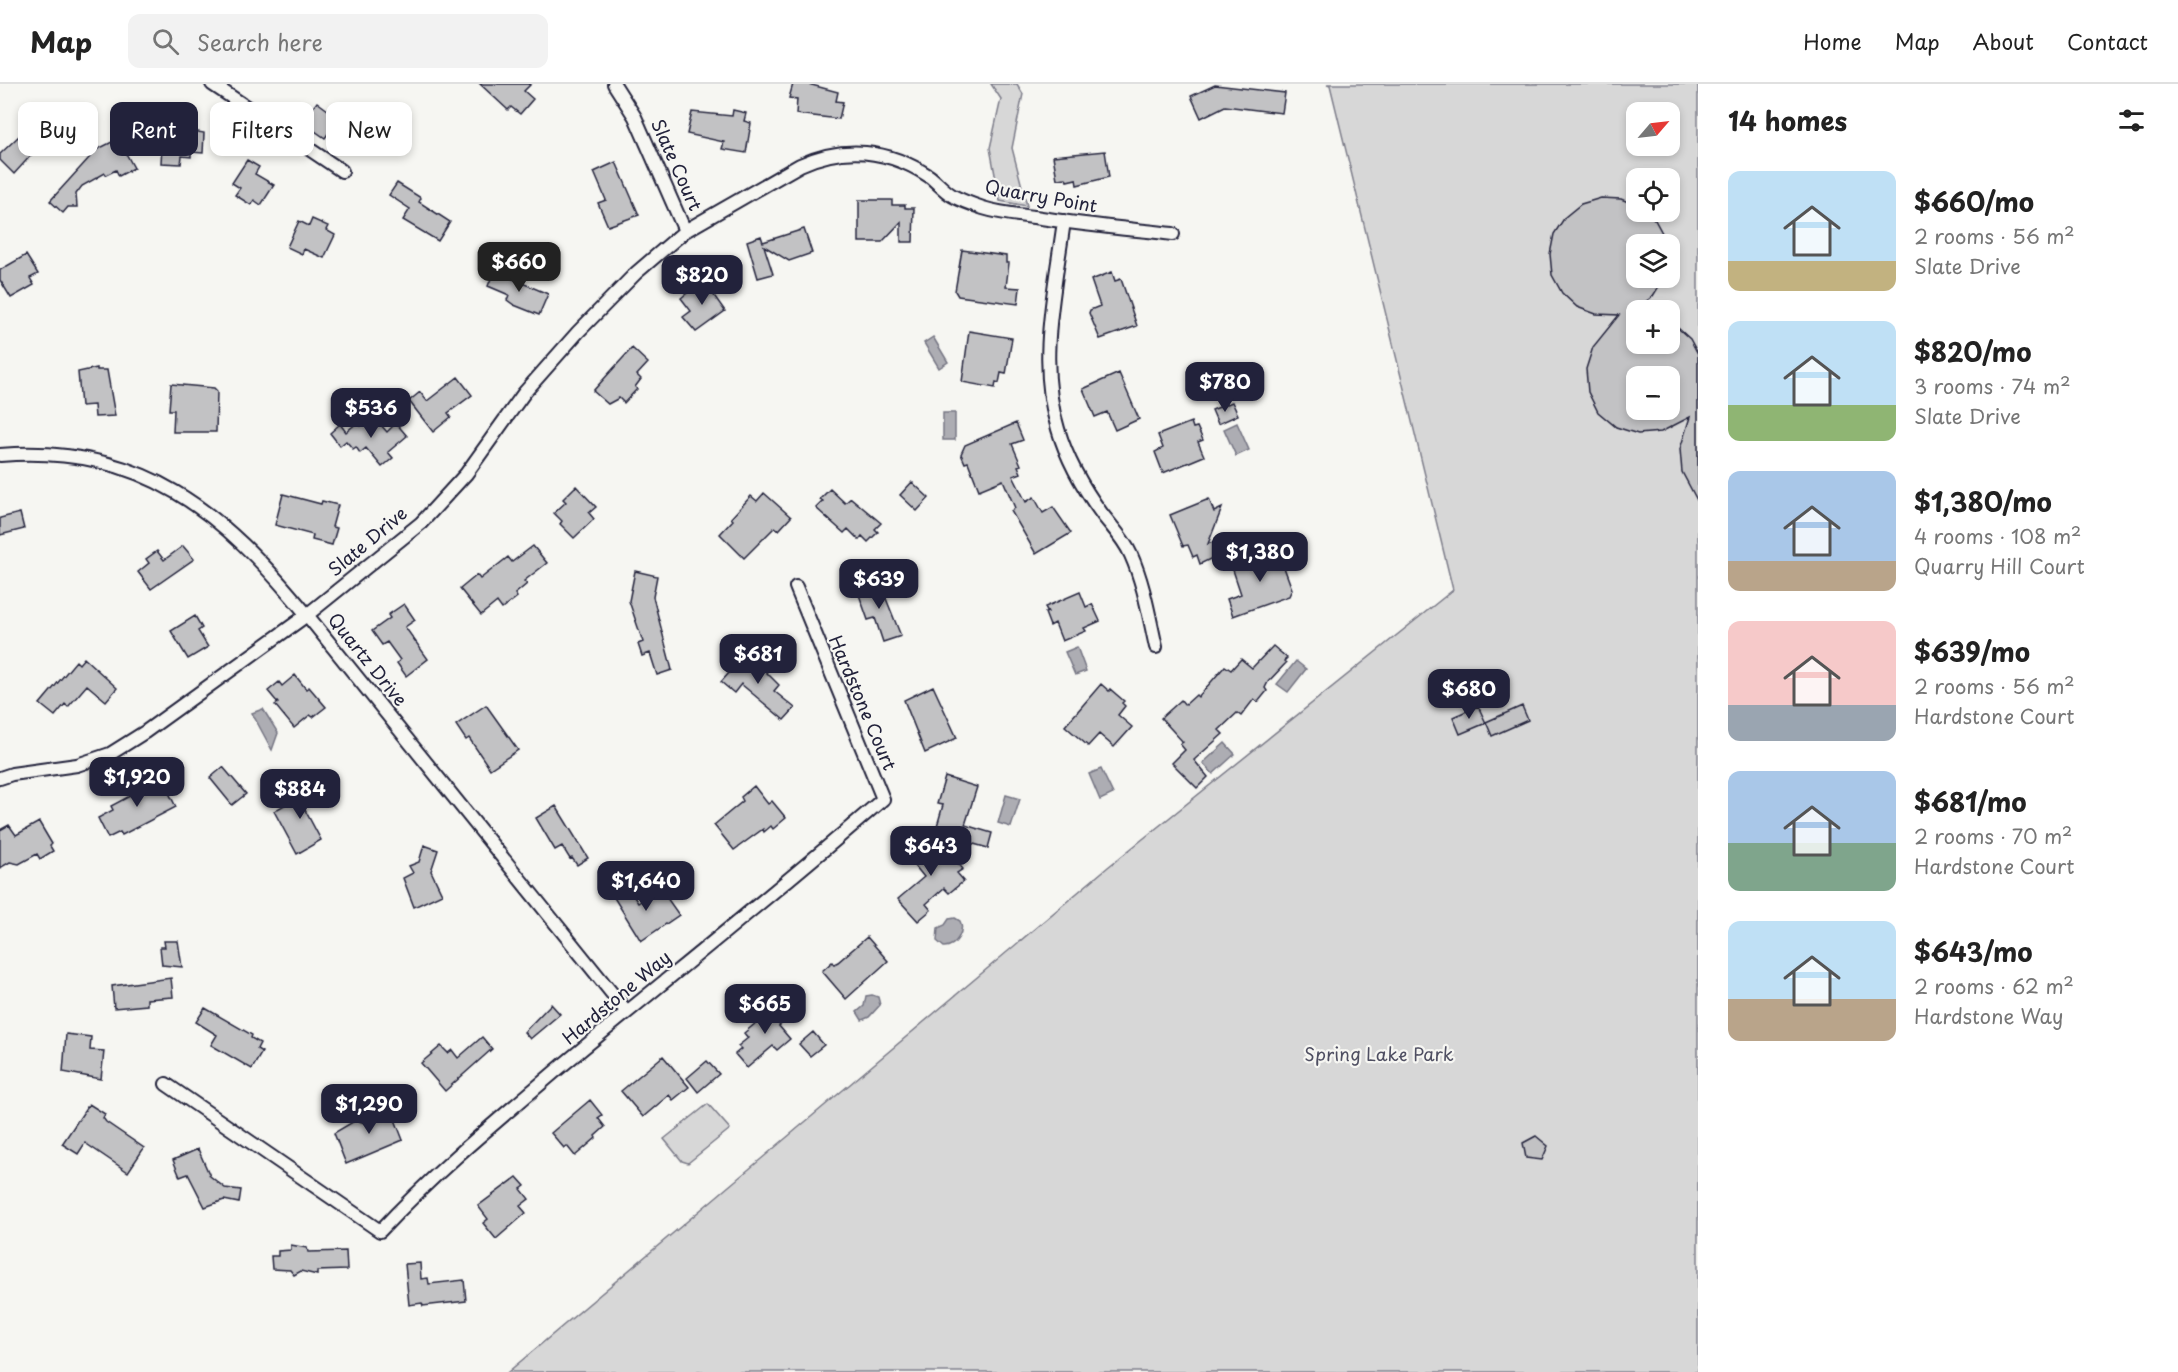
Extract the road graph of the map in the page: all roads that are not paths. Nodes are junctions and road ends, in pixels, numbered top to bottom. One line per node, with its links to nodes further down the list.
1 (212, 84): 3 (street)
2 (614, 84): 5 (street, Slate Court)
3 (342, 171)
4 (1064, 222): 5 (street, Quarry Point); 6 (street, Quarry Point); 10 (street)
5 (685, 231): 9 (street, Slate Drive)
6 (1173, 234)
7 (0, 455): 9 (street, Quartz Drive)
8 (796, 588): 12 (street, Hardstone Court)
9 (308, 615): 11 (street, Slate Drive); 13 (street, Quartz Drive)
10 (1156, 647)
11 (0, 778)
12 (883, 799): 13 (street, Hardstone Way)
13 (627, 1012): 14 (street, Hardstone Way)
14 (166, 1084)

